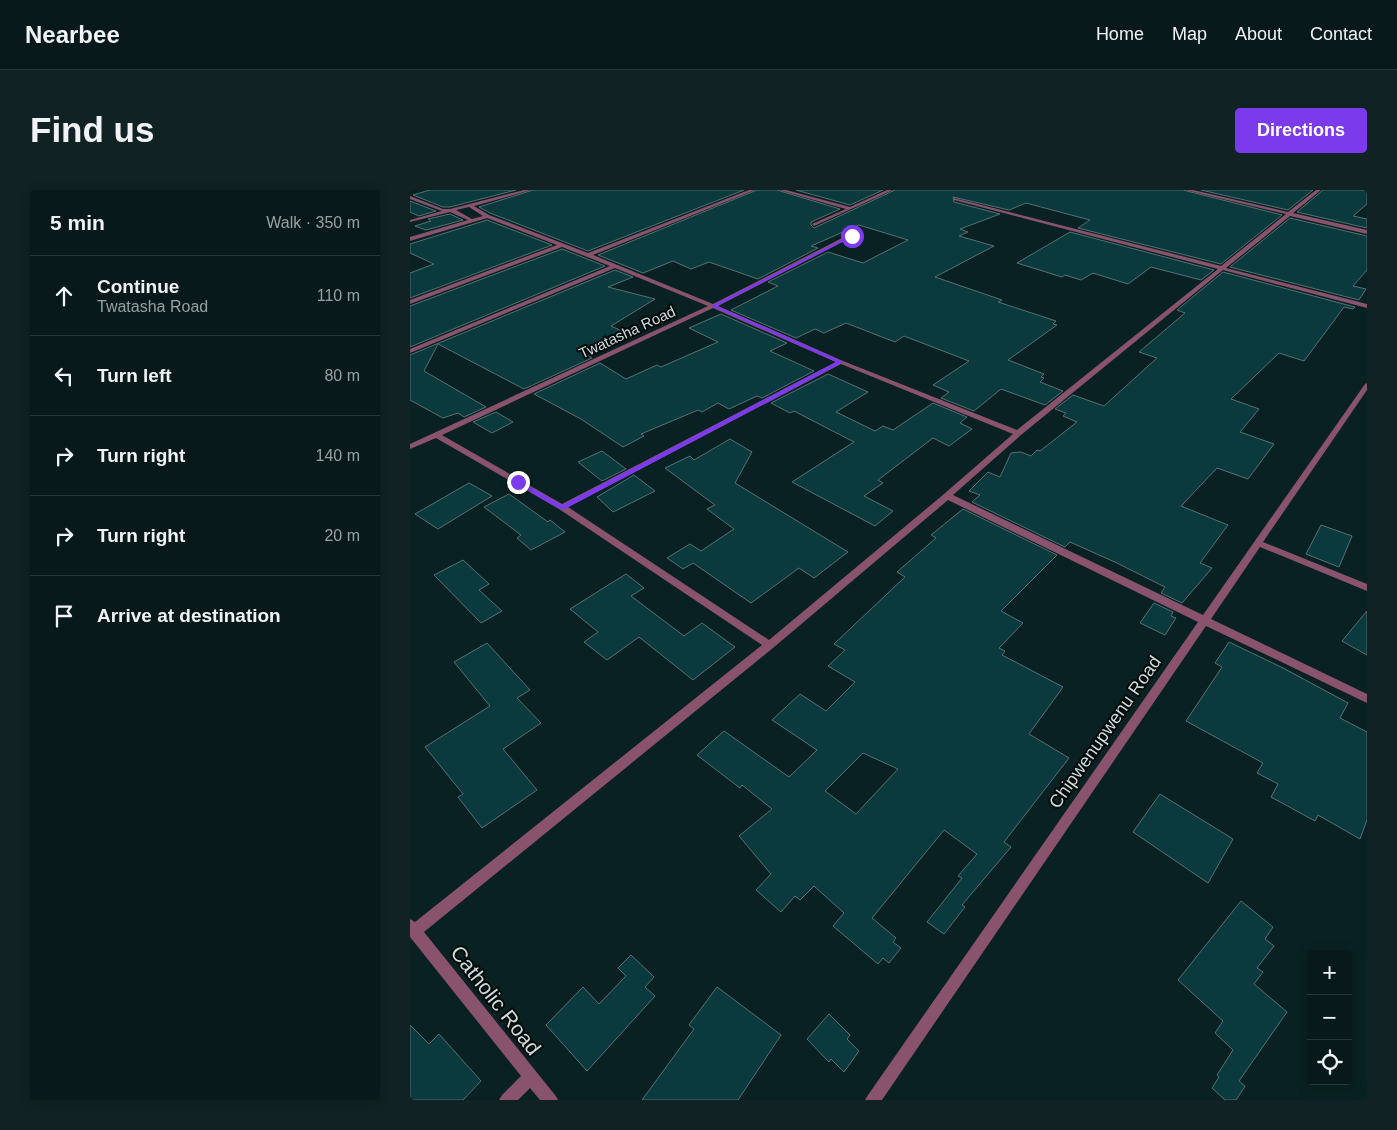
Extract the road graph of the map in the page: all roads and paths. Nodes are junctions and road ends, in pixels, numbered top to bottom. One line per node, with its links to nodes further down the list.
1 (529, 190): 9 (street)
2 (753, 190): 21 (street)
3 (781, 190): 10 (street)
4 (891, 190): 10 (street)
5 (1187, 190): 12 (street)
6 (1319, 190): 12 (street)
7 (410, 198): 11 (street)
8 (956, 198): 23 (street)
9 (471, 206): 11 (street); 13 (street)
10 (850, 208): 16 (street)
11 (450, 210): 14 (street); 15 (street)
12 (1290, 213): 17 (street); 23 (street)
13 (487, 216): 14 (street); 20 (street)
14 (471, 220): 19 (street)
15 (410, 222)
16 (814, 225)
17 (1367, 232)
18 (852, 236): 25 (street, Twatasha Road)
19 (410, 239)
20 (561, 245): 21 (street); 24 (street)
21 (588, 255): 22 (street)
22 (615, 266): 25 (street); 27 (street)
23 (1220, 268): 26 (street); 30 (street)
24 (410, 302)
25 (713, 306): 28 (street); 31 (street, Twatasha Road)
26 (1367, 306)
27 (410, 351)
28 (840, 362): 30 (street); 34 (street)
29 (1367, 385): 35 (street, Chipwenupwenu Road)
30 (1018, 433): 33 (street)
31 (436, 434): 32 (street, Twatasha Road); 34 (street)
32 (410, 447)
33 (947, 496): 37 (street); 38 (street)
34 (562, 507): 38 (street)
35 (1258, 543): 36 (street); 37 (street, Chipwenupwenu Road)
36 (1367, 588)
37 (1204, 620): 39 (street); 44 (street, Chipwenupwenu Road)
38 (769, 645): 40 (street)
39 (1367, 699)
40 (412, 928): 41 (street, Catholic Road)
41 (530, 1077): 42 (street); 43 (street, Catholic Road)
42 (507, 1100)
43 (550, 1100)
44 (873, 1100)

